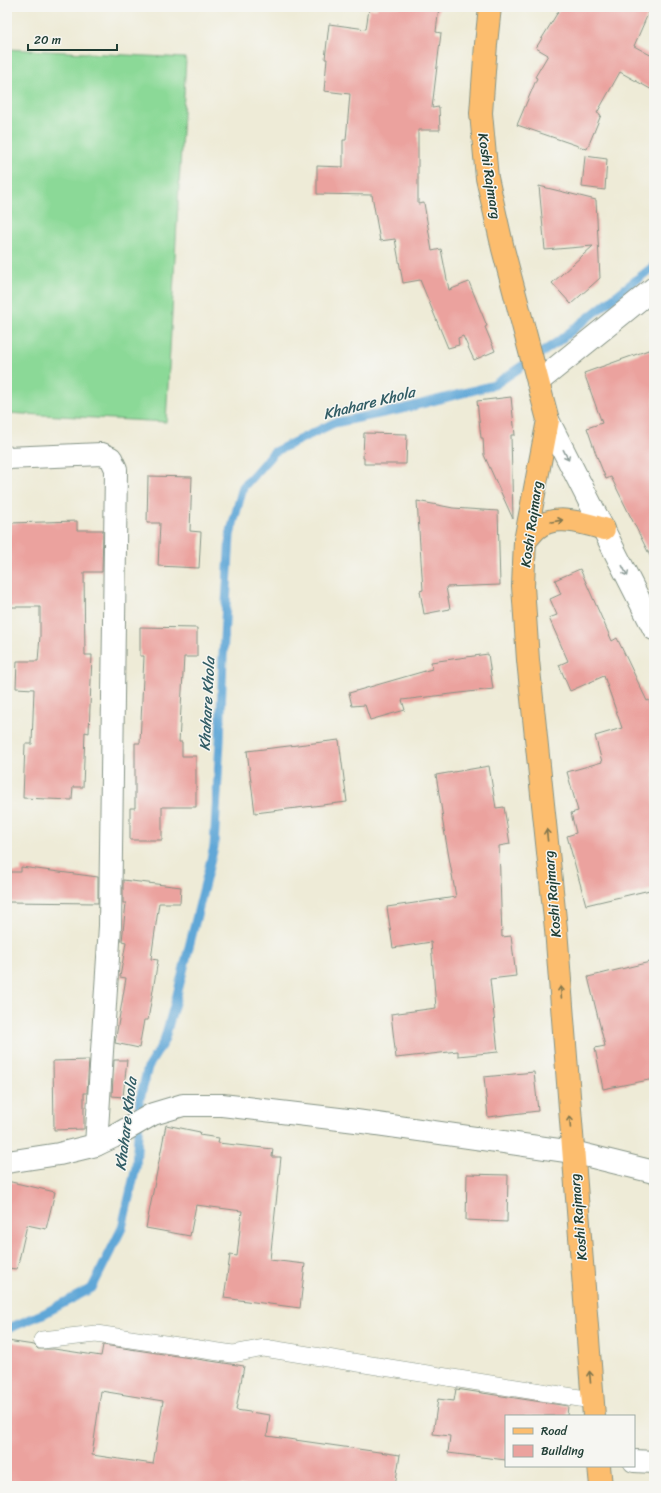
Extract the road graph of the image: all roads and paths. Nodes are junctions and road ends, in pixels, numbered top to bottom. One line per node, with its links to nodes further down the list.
1 (490, 7): 3 (main road, Koshi Rajmarg)
2 (654, 288): 3 (street)
3 (538, 379): 4 (main road, Koshi Rajmarg)
4 (548, 420): 6 (street, one-way to 6); 7 (main road, Koshi Rajmarg)
5 (7, 458): 9 (street)
6 (604, 529): 7 (main road, one-way to 6); 8 (street, one-way to 8)
7 (525, 541): 10 (main road, Koshi Rajmarg, one-way to 7)
8 (654, 629)
9 (104, 1141): 10 (street); 11 (street)
10 (573, 1152): 12 (street); 14 (main road, Koshi Rajmarg, one-way to 10)
11 (7, 1162)
12 (654, 1172)
13 (42, 1340): 14 (lane)
14 (593, 1408)
15 (635, 1461): 16 (street)
16 (654, 1462)
17 (599, 1467): 18 (main road)
18 (601, 1486)

